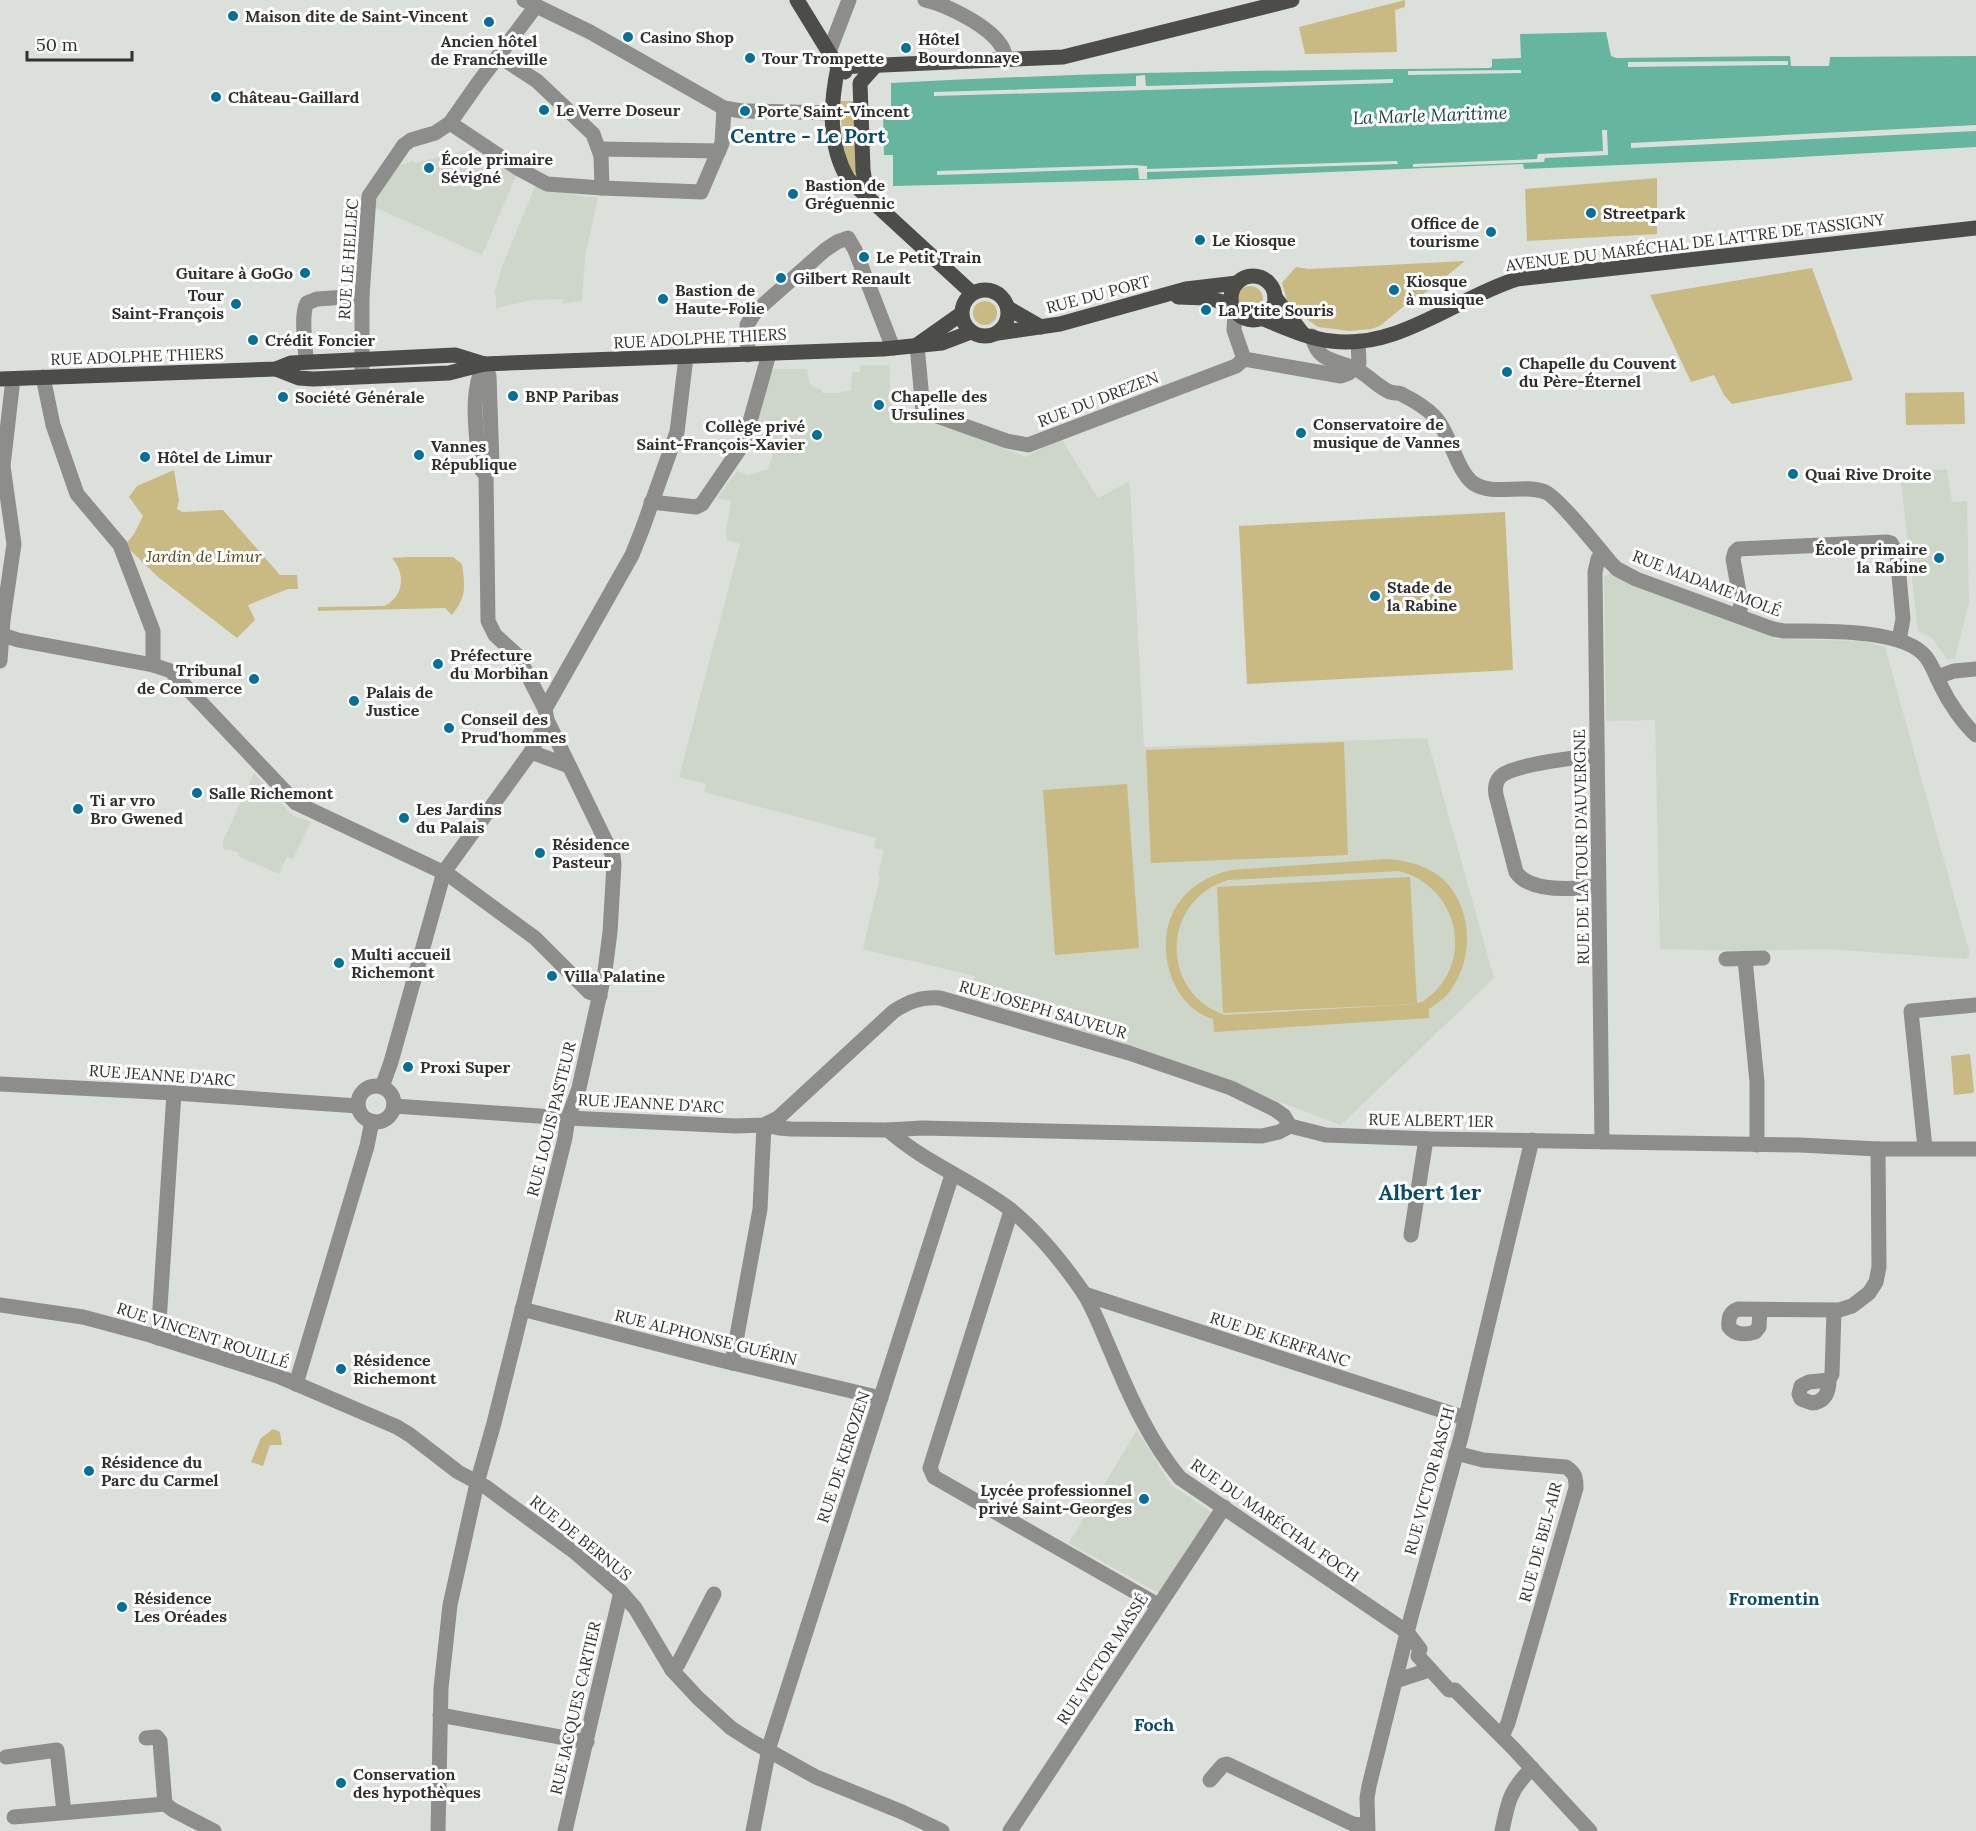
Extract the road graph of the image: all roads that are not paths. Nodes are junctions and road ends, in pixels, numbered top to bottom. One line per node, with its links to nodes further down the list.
1 (797, 0): 6 (main road)
2 (849, 0): 6 (street)
3 (925, 0): 8 (street)
4 (1292, 0): 8 (main road)
5 (530, 3): 7 (street); 12 (street)
6 (829, 52): 10 (main road)
7 (495, 61): 14 (street); 15 (street)
8 (1005, 61): 9 (main road)
9 (876, 65): 10 (main road); 11 (main road)
10 (838, 68): 11 (main road); 13 (main road)
11 (860, 83): 18 (main road)
12 (724, 108): 13 (street); 16 (street)
13 (833, 112): 18 (main road)
14 (450, 123): 17 (street); 23 (street, RUE LE HELLEC)
15 (599, 149): 16 (street); 17 (street)
16 (719, 151): 17 (street)
17 (602, 188)
18 (867, 196): 21 (main road)
19 (1976, 228): 33 (main road, AVENUE DU MARÉCHAL DE LATTRE DE TASSIGNY)
20 (1237, 283): 22 (main road, RUE DU PORT); 24 (main road); 26 (main road)
21 (972, 293): 25 (main road); 27 (main road)
22 (1163, 295): 26 (main road, RUE DU PORT); 29 (main road, RUE DU PORT)
23 (362, 296): 39 (street, RUE LE HELLEC); 41 (street)
24 (1275, 297): 28 (main road); 32 (main road)
25 (1008, 308): 29 (main road, RUE DU PORT); 31 (main road)
26 (1233, 308): 28 (main road); 40 (street)
27 (961, 314): 30 (main road); 34 (main road)
28 (1262, 318): 32 (main road, AVENUE DU MARÉCHAL DE LATTRE DE TASSIGNY)
29 (1041, 327): 31 (main road, RUE DU PORT)
30 (971, 332): 31 (main road); 34 (main road)
31 (998, 333)
32 (1307, 335): 33 (main road, AVENUE DU MARÉCHAL DE LATTRE DE TASSIGNY); 44 (street)
33 (1359, 341): 44 (street)
34 (917, 345): 35 (main road, RUE ADOLPHE THIERS); 40 (street, RUE DU DREZEN)
35 (893, 348): 36 (main road, RUE ADOLPHE THIERS); 37 (street)
36 (770, 354): 37 (main road, RUE ADOLPHE THIERS); 48 (street)
37 (748, 355): 38 (main road, RUE ADOLPHE THIERS)
38 (686, 357): 42 (main road, RUE ADOLPHE THIERS); 48 (street)
39 (362, 358): 41 (main road, RUE ADOLPHE THIERS); 42 (main road, RUE ADOLPHE THIERS); 45 (street)
40 (1244, 359): 44 (street)
41 (306, 362): 43 (main road, RUE ADOLPHE THIERS)
42 (484, 364): 45 (main road, RUE ADOLPHE THIERS); 57 (street, RUE LOUIS PASTEUR)
43 (276, 369): 45 (main road, RUE ADOLPHE THIERS); 46 (main road, RUE ADOLPHE THIERS)
44 (1355, 369): 49 (street, RUE MADAME MOLÉ)
45 (362, 375)
46 (43, 377): 47 (main road, RUE ADOLPHE THIERS); 54 (street)
47 (7, 379): 51 (street)
48 (651, 502): 57 (street)
49 (1602, 553): 50 (street, RUE MADAME MOLÉ); 60 (street, RUE DE LA TOUR D'AUVERGNE)
50 (1739, 616): 52 (street, RUE MADAME MOLÉ); 52 (street)
51 (1, 634): 53 (street); 54 (street)
52 (1899, 640): 56 (street, RUE MADAME MOLÉ)
53 (0, 662)
54 (153, 665): 62 (street)
55 (1976, 669): 56 (street)
56 (1937, 677): 58 (street, RUE MADAME MOLÉ)
57 (546, 714): 59 (street); 61 (street, RUE LOUIS PASTEUR)
58 (1976, 735)
59 (531, 752): 61 (street); 62 (street)
60 (1597, 756): 63 (street, RUE DE LA TOUR D'AUVERGNE); 63 (street)
61 (569, 766): 67 (street, RUE LOUIS PASTEUR)
62 (444, 872): 67 (street); 70 (street)
63 (1598, 886): 83 (street, RUE DE LA TOUR D'AUVERGNE)
64 (1763, 958): 66 (street)
65 (1726, 959): 66 (street)
66 (1745, 959): 84 (street)
67 (600, 996): 75 (street, RUE LOUIS PASTEUR)
68 (1976, 1005): 85 (street)
69 (0, 1084): 71 (street, RUE JEANNE D'ARC)
70 (382, 1087): 73 (street); 74 (street)
71 (174, 1093): 73 (street, RUE JEANNE D'ARC); 96 (street)
72 (804, 1095): 77 (street, RUE JOSEPH SAUVEUR); 78 (street, RUE JOSEPH SAUVEUR); 79 (street)
73 (358, 1106): 76 (street)
74 (394, 1106): 75 (street, RUE JEANNE D'ARC); 76 (street)
75 (568, 1118): 77 (street, RUE JEANNE D'ARC); 93 (street, RUE LOUIS PASTEUR)
76 (372, 1121): 99 (street)
77 (764, 1125): 79 (street); 97 (street)
78 (1290, 1126): 80 (street); 81 (street, RUE ALBERT 1ER)
79 (816, 1128): 80 (street)
80 (888, 1130): 88 (street, RUE DU MARÉCHAL FOCH)
81 (1426, 1139): 82 (street, RUE ALBERT 1ER); 90 (street)
82 (1532, 1140): 83 (street, RUE ALBERT 1ER); 101 (street, RUE VICTOR BASCH)
83 (1602, 1142): 84 (street, RUE ALBERT 1ER)
84 (1757, 1145): 86 (street, RUE ALBERT 1ER)
85 (1925, 1148): 86 (street, RUE ALBERT 1ER); 87 (street, RUE ALBERT 1ER)
86 (1878, 1149): 95 (street)
87 (1976, 1149)
88 (952, 1175): 89 (street, RUE DU MARÉCHAL FOCH); 100 (street, RUE DE KEROZEN)
89 (1011, 1211): 91 (street, RUE DU MARÉCHAL FOCH); 107 (street)
90 (1411, 1235)
91 (1084, 1294): 101 (street, RUE DE KERFRANC); 104 (street, RUE DU MARÉCHAL FOCH)
92 (0, 1305): 96 (street, RUE VINCENT ROUILLÉ)
93 (522, 1309): 97 (street, RUE ALPHONSE GUÉRIN); 103 (street, RUE LOUIS PASTEUR)
94 (1760, 1310): 95 (street)
95 (1834, 1311): 98 (street)
96 (158, 1338): 99 (street, RUE VINCENT ROUILLÉ)
97 (732, 1363): 100 (street, RUE ALPHONSE GUÉRIN)
98 (1829, 1380)
99 (296, 1384): 103 (street, RUE VINCENT ROUILLÉ)
100 (881, 1398): 118 (street, RUE DE KEROZEN)
101 (1465, 1418): 102 (street, RUE VICTOR BASCH)
102 (1456, 1453): 108 (street, RUE VICTOR BASCH); 115 (street, RUE DE BEL-AIR)
103 (477, 1483): 105 (street, RUE DE BERNUS); 114 (street, RUE LOUIS PASTEUR)
104 (1224, 1507): 107 (street, RUE VICTOR MASSÉ); 108 (street, RUE DU MARÉCHAL FOCH)
105 (621, 1592): 110 (street, RUE DE BERNUS); 117 (street, RUE JACQUES CARTIER)
106 (714, 1594): 110 (street)
107 (1158, 1605): 132 (street, RUE VICTOR MASSÉ)
108 (1407, 1632): 109 (street, RUE DU MARÉCHAL FOCH); 112 (street, RUE VICTOR BASCH)
109 (1420, 1649): 111 (street); 113 (street)
110 (672, 1670): 118 (street, RUE DE BERNUS)
111 (1430, 1670): 112 (street); 113 (street)
112 (1395, 1681): 126 (street, RUE VICTOR BASCH)
113 (1455, 1690): 115 (street)
114 (440, 1715): 117 (street); 128 (street, RUE LOUIS PASTEUR)
115 (1502, 1736): 120 (street)
116 (147, 1738): 122 (street)
117 (587, 1742): 129 (street, RUE JACQUES CARTIER)
118 (768, 1751): 130 (street, RUE DE KEROZEN); 131 (street, RUE DE BERNUS)
119 (6, 1757): 123 (street)
120 (1532, 1768): 133 (street); 134 (street)
121 (1210, 1780): 126 (street)
122 (165, 1804): 123 (street); 125 (street)
123 (64, 1812): 124 (street)
124 (14, 1816)
125 (186, 1825): 127 (street)
126 (1368, 1829)
127 (214, 1831)
128 (438, 1831)
129 (565, 1831)
130 (753, 1831)
131 (942, 1831)
132 (1010, 1831)
133 (1502, 1831)
134 (1590, 1831)

